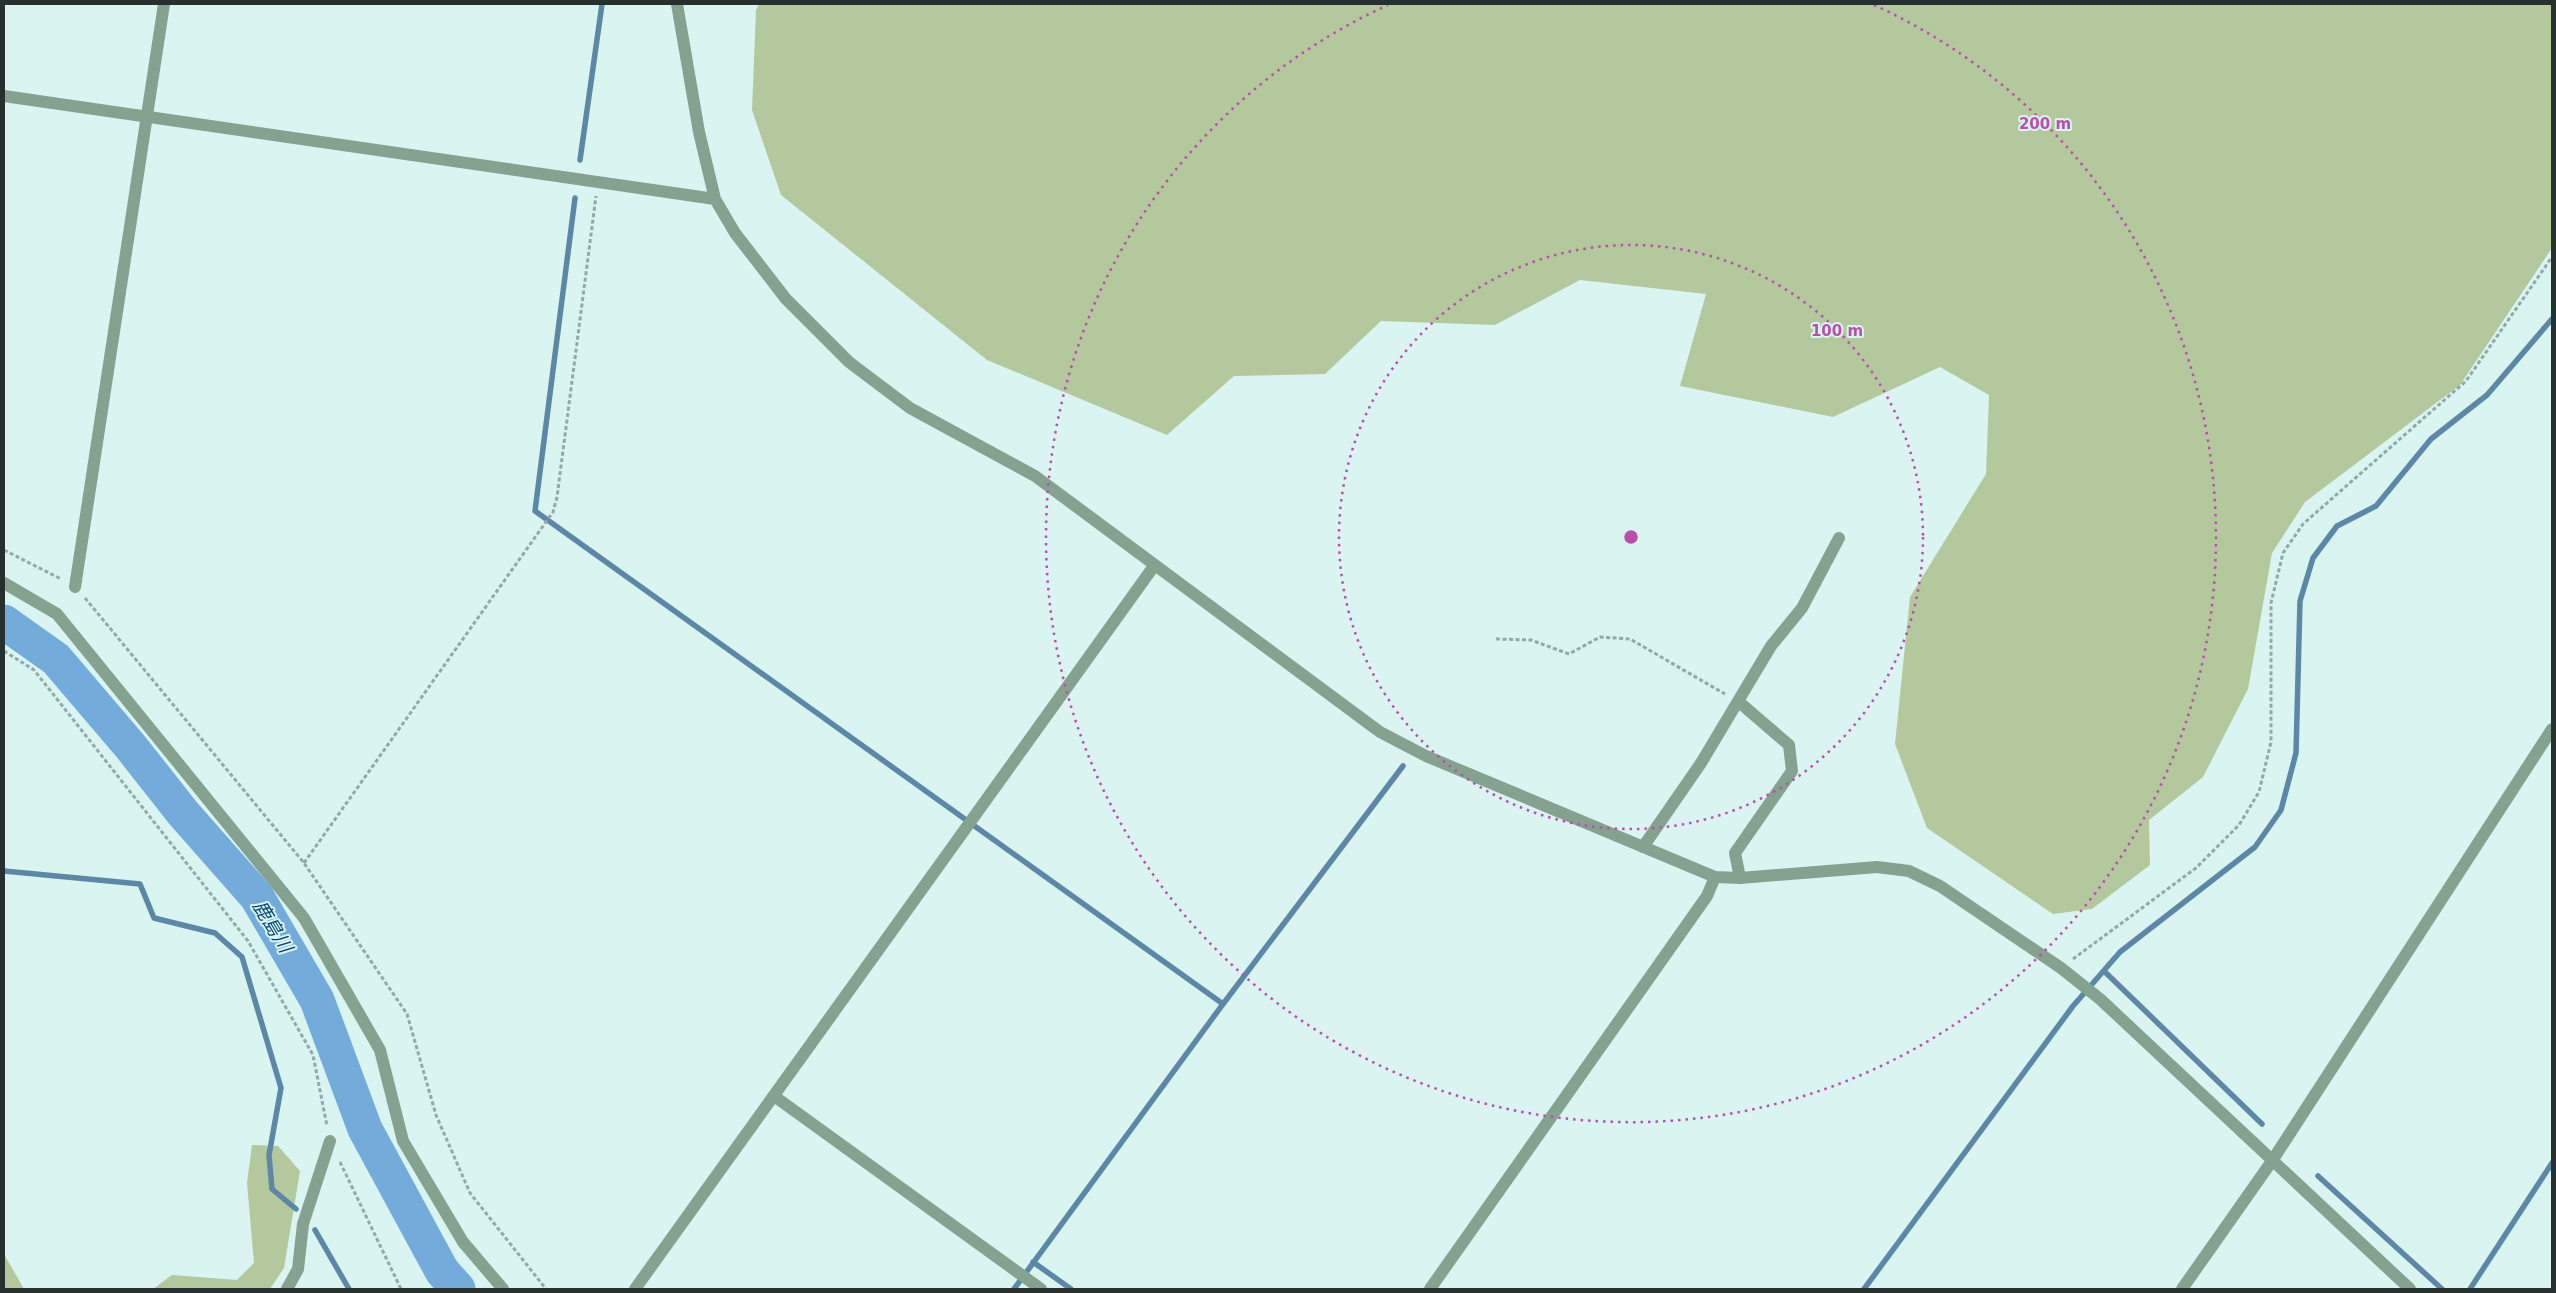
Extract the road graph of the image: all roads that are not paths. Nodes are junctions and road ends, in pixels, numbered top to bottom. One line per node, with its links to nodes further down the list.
1 (164, 4): 4 (street)
2 (677, 4): 5 (street)
3 (4, 96): 4 (street)
4 (146, 116): 5 (street); 9 (street)
5 (715, 199): 7 (street)
6 (1838, 538): 10 (street)
7 (1154, 566): 12 (street); 15 (street)
8 (4, 583): 20 (street)
9 (75, 587)
10 (1739, 702): 12 (street); 14 (street)
11 (2552, 729): 17 (street)
12 (1643, 846): 13 (street)
13 (1715, 877): 14 (street); 22 (street)
14 (1740, 878): 17 (street)
15 (774, 1096): 18 (street); 21 (street)
16 (330, 1141): 19 (street)
17 (2272, 1161): 23 (street); 24 (street)
18 (1037, 1287)
19 (287, 1289)
20 (503, 1289)
21 (635, 1289)
22 (1430, 1289)
23 (2182, 1289)
24 (2410, 1289)

